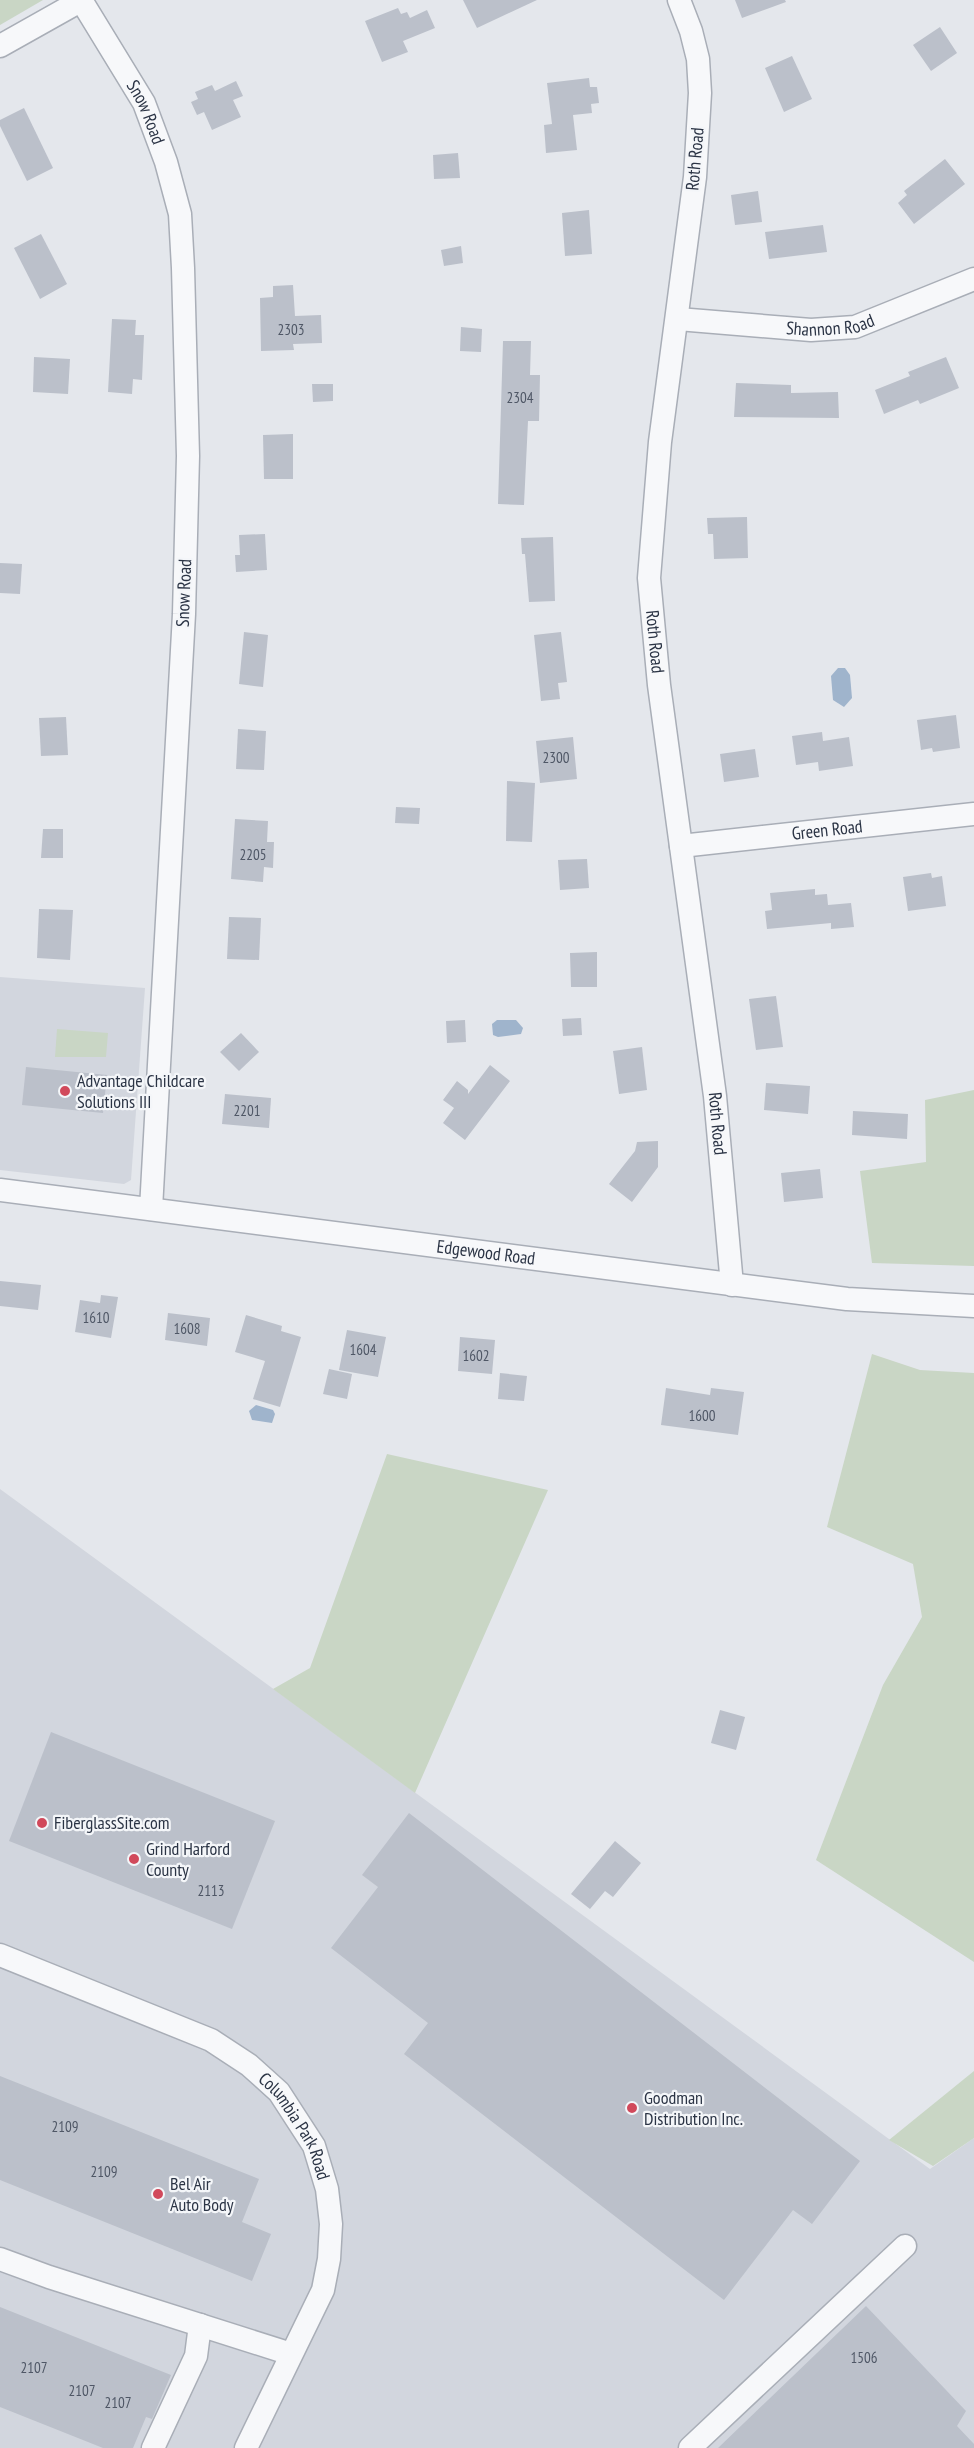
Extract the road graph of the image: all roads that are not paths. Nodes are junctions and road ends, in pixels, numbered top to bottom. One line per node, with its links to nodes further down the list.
1 (82, 0): 3 (street); 9 (street, Snow Road)
2 (679, 0): 5 (street, Roth Road)
3 (0, 46)
4 (974, 279): 5 (street, Shannon Road)
5 (678, 319): 7 (street, Roth Road)
6 (974, 814): 7 (street, Green Road)
7 (681, 846): 10 (street, Roth Road)
8 (0, 1190): 9 (street, Edgewood Road)
9 (151, 1209): 10 (street, Edgewood Road)
10 (732, 1285): 11 (street, Edgewood Road)
11 (974, 1306)
12 (0, 1955): 16 (street, Columbia Park Road)
13 (905, 2246): 19 (street)
14 (0, 2259): 15 (street)
15 (200, 2325): 16 (street); 17 (street)
16 (291, 2354): 18 (street, Columbia Park Road)
17 (153, 2448)
18 (246, 2448)
19 (690, 2448)

